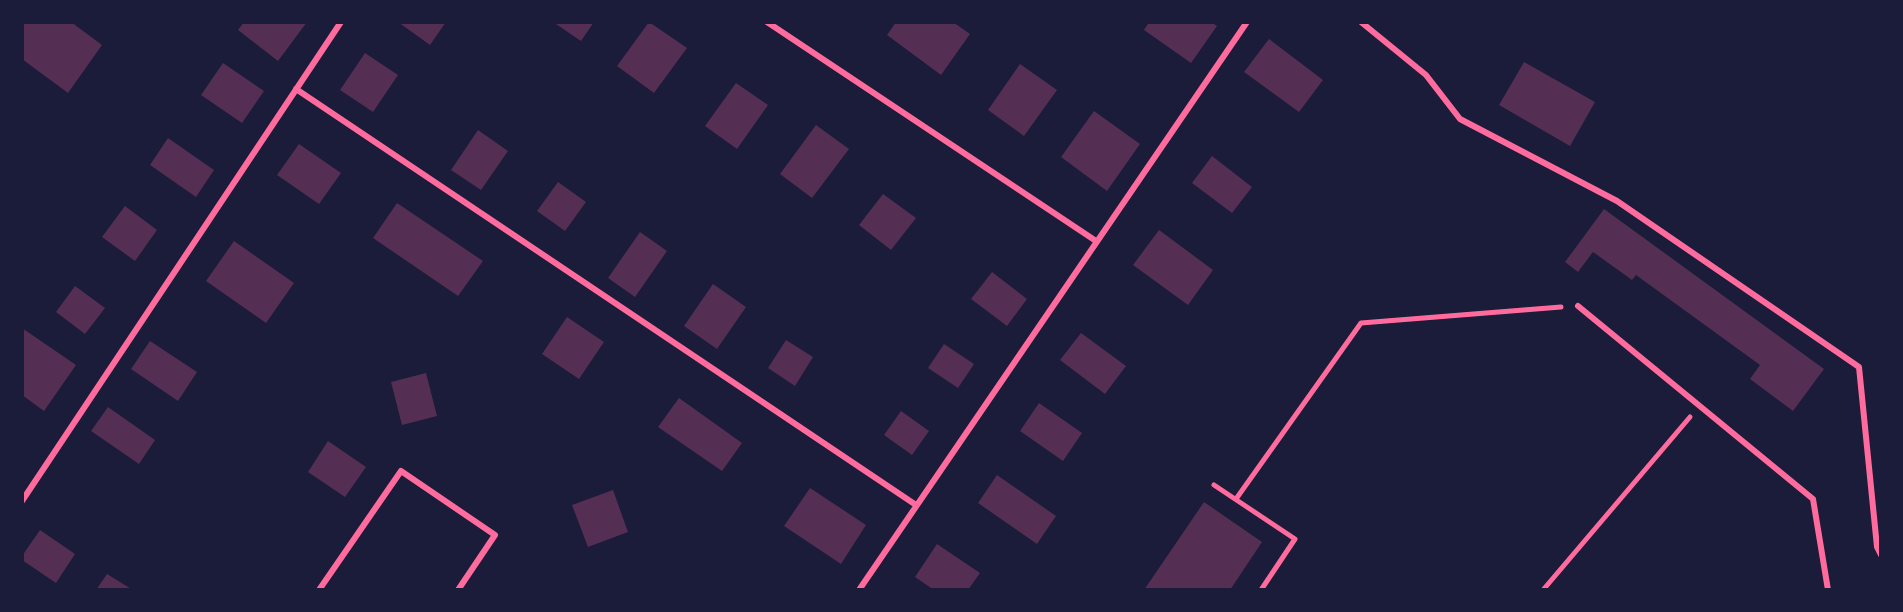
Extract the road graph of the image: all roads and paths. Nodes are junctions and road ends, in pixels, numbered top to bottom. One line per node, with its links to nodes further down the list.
1 (341, 22): 5 (lane)
2 (767, 22): 6 (lane)
3 (1247, 22): 6 (lane)
4 (1361, 22): 13 (lane)
5 (296, 89): 11 (lane); 12 (lane)
6 (1096, 241): 12 (lane)
7 (1578, 306): 8 (lane); 10 (path)
8 (1700, 406): 18 (path); 19 (lane)
9 (1214, 485): 10 (path)
10 (1236, 499): 17 (path)
11 (22, 501)
12 (916, 505): 16 (lane)
13 (1881, 555)
14 (319, 590): 15 (lane)
15 (458, 590)
16 (859, 590)
17 (1261, 590)
18 (1543, 590)
19 (1828, 590)

